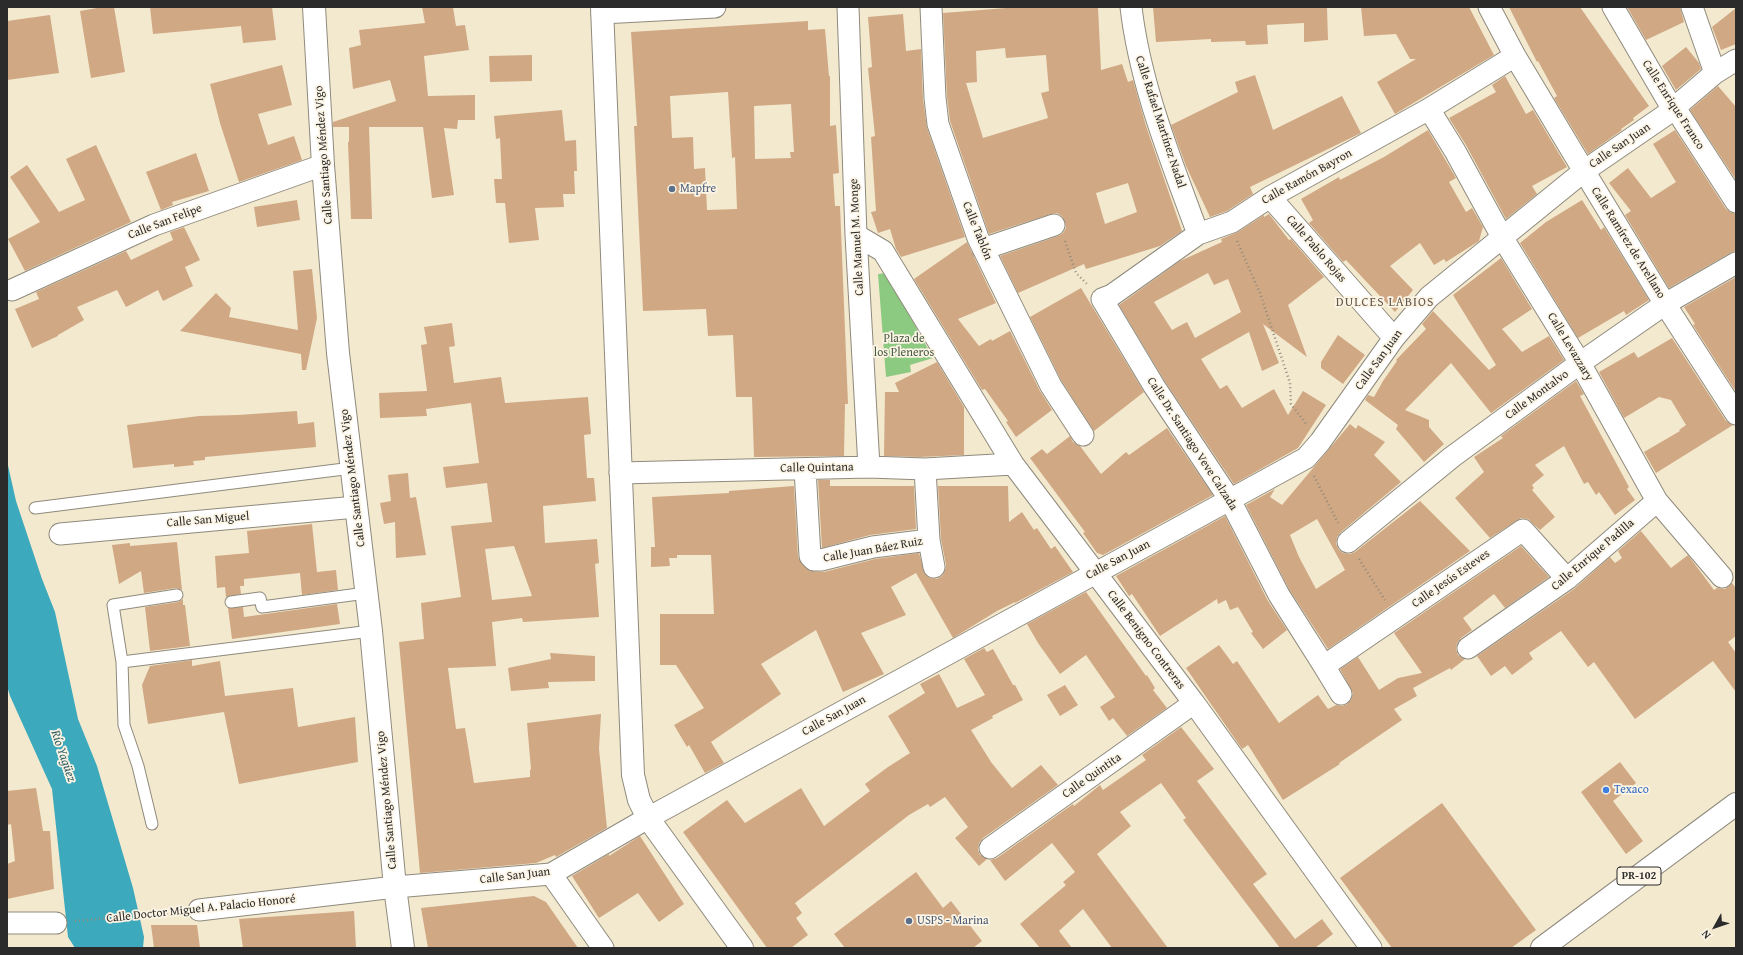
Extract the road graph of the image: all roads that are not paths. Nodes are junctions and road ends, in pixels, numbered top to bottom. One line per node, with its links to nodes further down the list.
1 (314, 7): 15 (street, Calle Santiago Méndez Vigo)
2 (715, 7): 9 (street)
3 (848, 7): 21 (street, Calle Manuel M. Monge)
4 (931, 7): 23 (street, Calle Tablón)
5 (1131, 7): 20 (street, Calle Rafael Martínez Nadal)
6 (1489, 7): 10 (street, Calle Ramírez de Arellano)
7 (1613, 7): 13 (street, Calle Enrique Franco)
8 (1692, 7): 12 (street)
9 (602, 10): 37 (street)
10 (1515, 56): 14 (street, Calle Ramón Bayron); 16 (street, Calle Ramírez de Arellano)
11 (1736, 60): 12 (street, Calle San Juan)
12 (1715, 73): 13 (street, Calle San Juan)
13 (1675, 108): 16 (street, Calle San Juan); 18 (street, Calle Enrique Franco)
14 (1429, 109): 17 (street, Calle Ramón Bayron); 22 (street, Calle Levazzary)
15 (323, 165): 25 (street, Calle San Felipe); 34 (street, Calle Santiago Méndez Vigo)
16 (1584, 171): 22 (street, Calle San Juan); 27 (street, Calle Ramírez de Arellano)
17 (1270, 197): 20 (street, Calle Ramón Bayron); 28 (street, Calle Pablo Rojas)
18 (1736, 202)
19 (1054, 225): 23 (street)
20 (1198, 234): 26 (street, Calle Ramón Bayron)
21 (856, 235): 32 (street, Calle Benigno Contreras); 33 (street, Calle Manuel M. Monge)
22 (1502, 237): 28 (street, Calle San Juan); 29 (street, Calle Levazzary)
23 (983, 249): 31 (street, Calle Tablón)
24 (1736, 263): 27 (street, Calle Montalvo)
25 (12, 290)
26 (1102, 299): 38 (street, Calle Dr. Santiago Veve Calzada)
27 (1665, 304): 29 (street, Calle Montalvo); 30 (street, Calle Ramírez de Arellano)
28 (1394, 338): 38 (street, Calle San Juan)
29 (1580, 363): 39 (street, Calle Levazzary); 44 (street, Calle Montalvo)
30 (1736, 414)
31 (1083, 435)
32 (1013, 464): 36 (street, Calle Quintana); 46 (street, Calle Benigno Contreras)
33 (869, 467): 35 (street, Calle Quintana); 36 (street, Calle Quintana)
34 (352, 468): 40 (street, Calle Santiago Méndez Vigo); 41 (lane)
35 (805, 469): 37 (street, Calle Quintana); 43 (street, Calle Juan Báez Ruiz)
36 (925, 469): 43 (street)
37 (620, 473): 59 (street)
38 (1230, 500): 46 (street, Calle San Juan); 55 (street, Calle Dr. Santiago Veve Calzada)
39 (1657, 501): 47 (street, Calle Levazzary); 48 (street, Calle Enrique Padilla)
40 (356, 507): 42 (street, Calle San Miguel); 49 (street, Calle Santiago Méndez Vigo)
41 (35, 508)
42 (60, 534)
43 (929, 540): 45 (street)
44 (1348, 542)
45 (934, 567)
46 (1096, 572): 57 (street, Calle Benigno Contreras); 59 (street, Calle San Juan)
47 (1722, 577)
48 (1568, 579): 53 (street, Calle Enrique Padilla); 55 (street, Calle Jesús Esteves)
49 (366, 593): 51 (lane); 52 (street, Calle Santiago Méndez Vigo)
50 (177, 595): 54 (lane)
51 (231, 602)
52 (372, 631): 54 (lane); 63 (street, Calle Santiago Méndez Vigo)
53 (1468, 648)
54 (122, 662): 60 (lane)
55 (1324, 666): 56 (street, Calle Dr. Santiago Veve Calzada)
56 (1341, 694)
57 (1194, 703): 61 (street, Calle Quintita); 70 (street, Calle Benigno Contreras)
58 (1736, 804): 71 (street, PR-102)
59 (648, 818): 62 (street, Calle San Juan); 69 (street)
60 (152, 824)
61 (990, 848)
62 (551, 874): 63 (street, Calle San Juan); 68 (street)
63 (395, 887): 64 (street, Calle Doctor Miguel A. Palacio Honoré); 67 (street, Calle Santiago Méndez Vigo)
64 (199, 910)
65 (7, 923): 66 (street)
66 (56, 923)
67 (403, 948)
68 (603, 948)
69 (742, 948)
70 (1371, 948)
71 (1542, 948)

